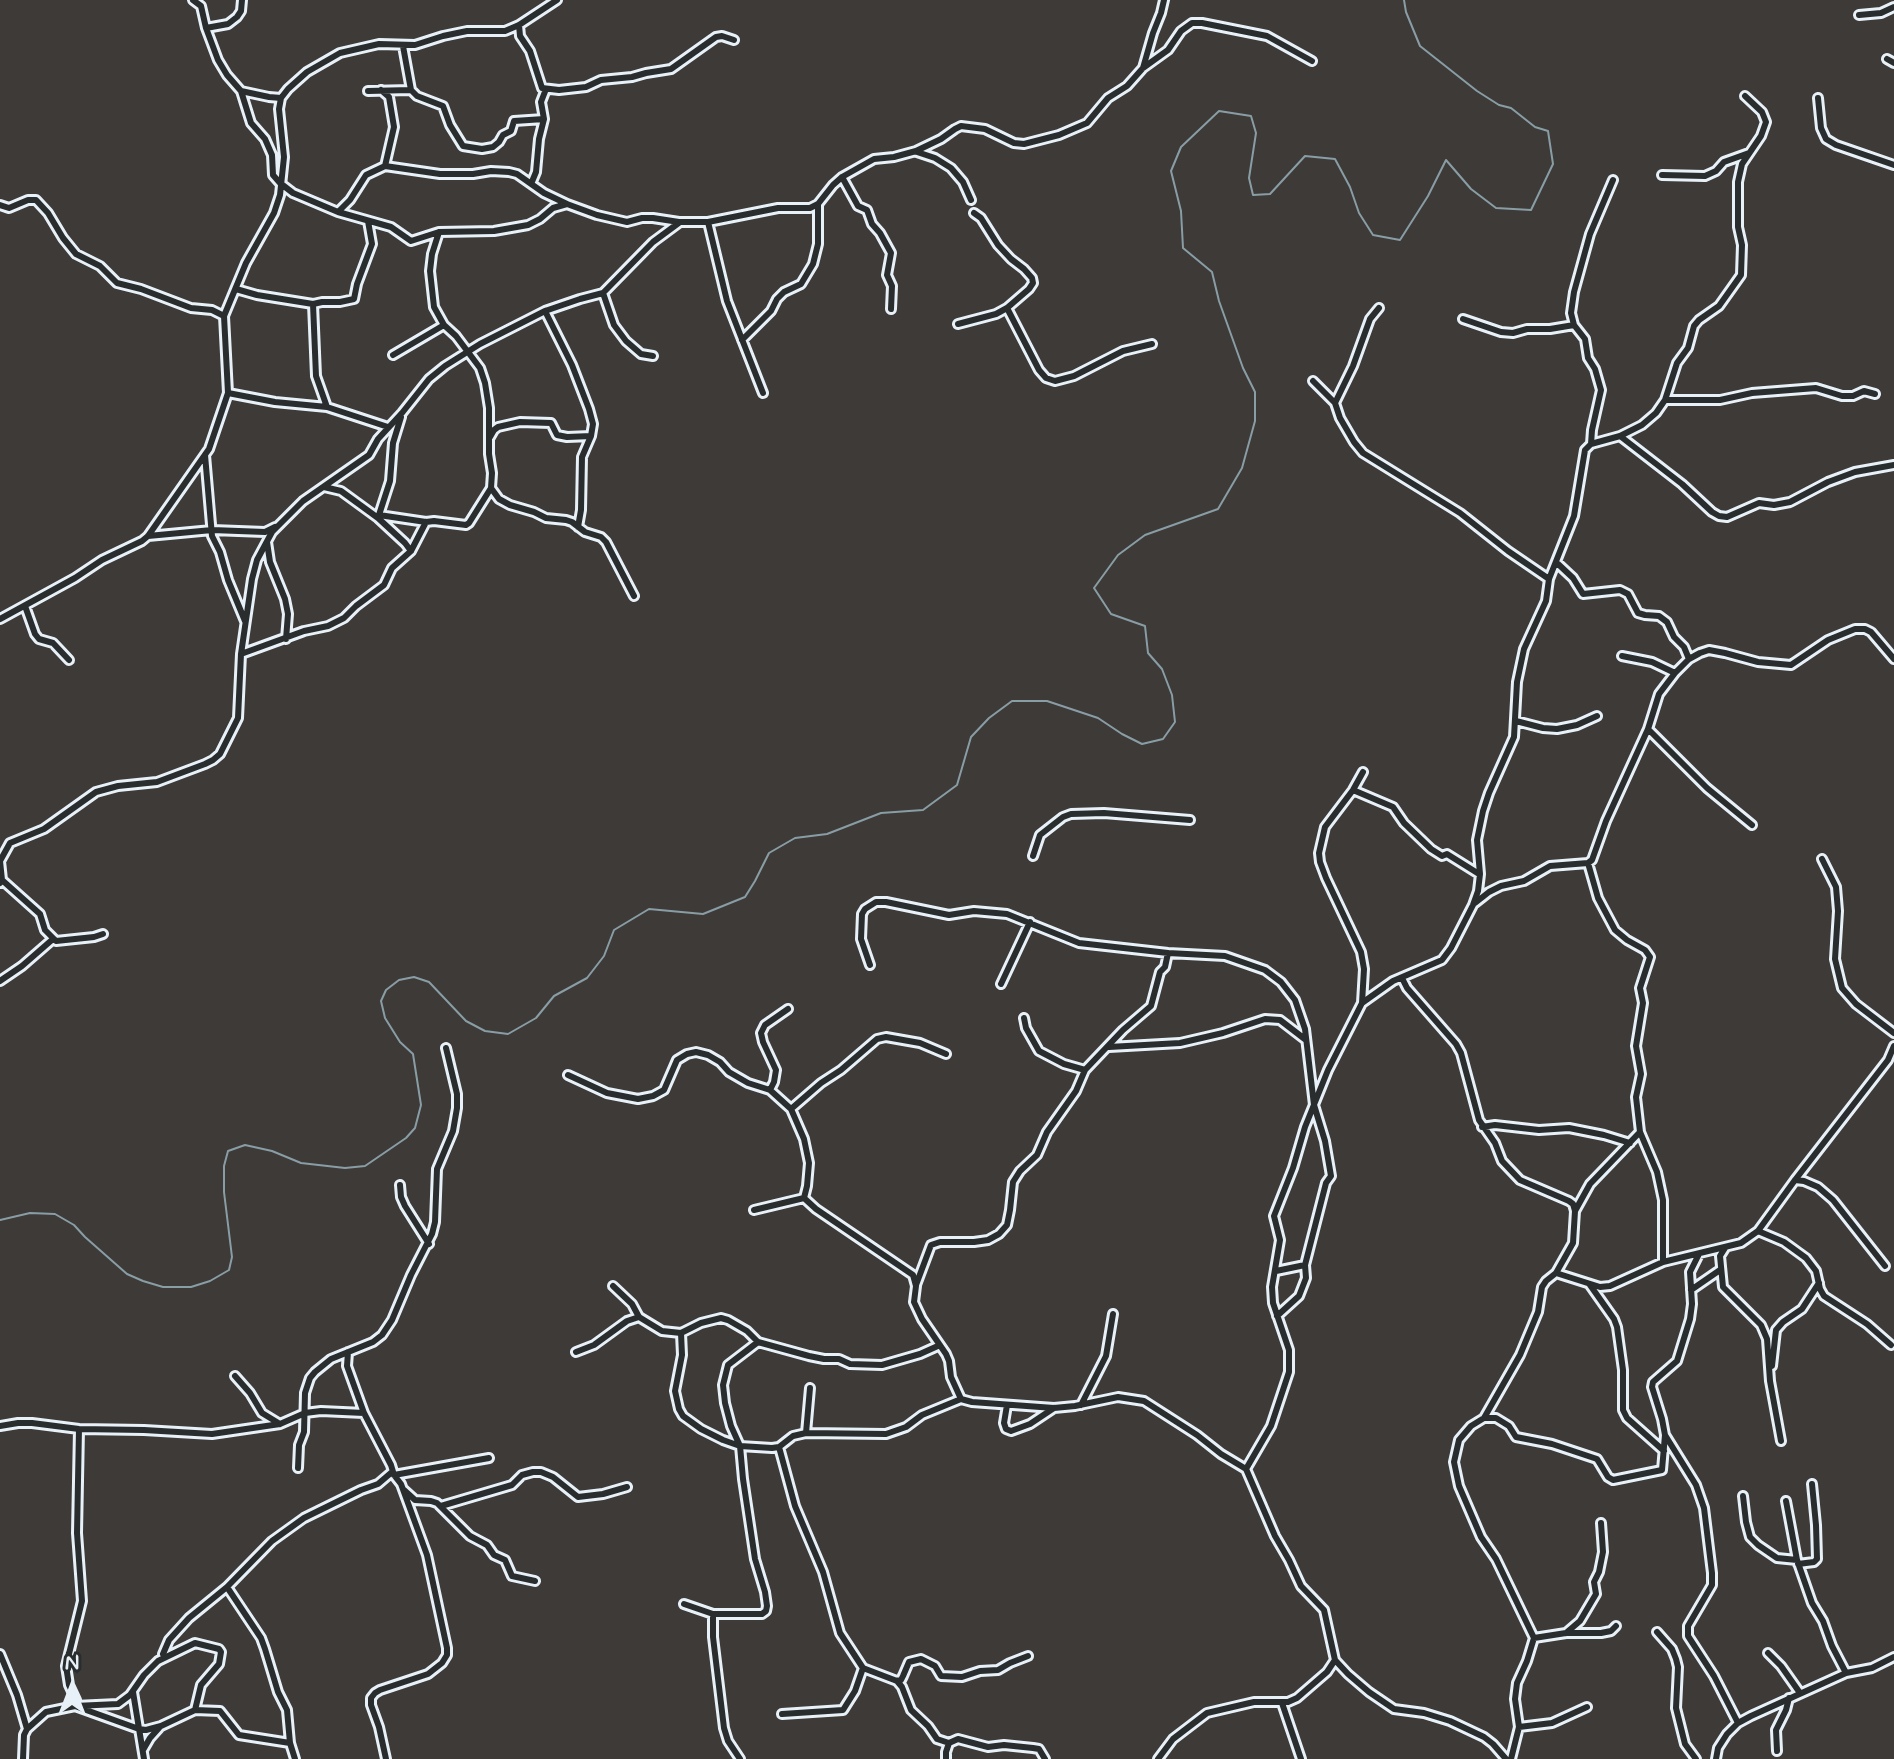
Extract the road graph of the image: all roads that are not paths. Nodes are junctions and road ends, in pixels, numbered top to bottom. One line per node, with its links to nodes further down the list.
1 (193, 0): 8 (street)
2 (242, 0): 8 (street)
3 (557, 0): 7 (street)
4 (1164, 0): 12 (street)
5 (1894, 7): 6 (street)
6 (1859, 15)
7 (519, 25): 10 (street); 13 (street)
8 (206, 28): 16 (street)
9 (734, 40): 13 (street)
10 (403, 46): 15 (street); 19 (street)
11 (1312, 61): 12 (street)
12 (1143, 68): 22 (street)
13 (546, 89): 21 (street)
14 (381, 90): 15 (street); 17 (street); 25 (street)
15 (411, 90): 21 (street)
16 (241, 91): 19 (street); 29 (street)
17 (368, 91)
18 (1745, 96): 23 (street)
19 (281, 98): 29 (street)
20 (1818, 98): 24 (street)
21 (544, 119): 30 (street)
22 (916, 151): 27 (street); 32 (street)
23 (1749, 153): 26 (street); 64 (street)
24 (1894, 165)
25 (385, 166): 30 (street); 37 (street)
26 (1662, 175)
27 (842, 177): 34 (street); 48 (street)
28 (1613, 180): 54 (street)
29 (280, 183): 37 (street); 43 (street)
30 (531, 184): 31 (street)
31 (557, 198): 33 (street); 36 (street)
32 (971, 200)
33 (567, 204): 36 (street); 40 (street)
34 (818, 204): 41 (street); 55 (street)
35 (0, 205): 50 (street)
36 (553, 208): 42 (street)
37 (338, 212): 39 (street)
38 (974, 213): 46 (street)
39 (368, 221): 42 (street); 45 (street)
40 (680, 222): 41 (street); 44 (street)
41 (708, 222): 55 (street)
42 (439, 232): 53 (street)
43 (236, 289): 45 (street); 50 (street)
44 (603, 293): 49 (street); 59 (street)
45 (313, 304): 66 (street)
46 (1007, 308): 52 (street); 56 (street)
47 (1379, 308): 65 (street)
48 (891, 309)
49 (545, 311): 57 (street); 69 (street)
50 (224, 316): 61 (street)
51 (1463, 319): 54 (street)
52 (958, 324)
53 (444, 325): 57 (street); 58 (street)
54 (1574, 325): 72 (street)
55 (742, 340): 62 (street)
56 (1152, 344)
57 (468, 352): 67 (street); 71 (street)
58 (393, 355)
59 (653, 356)
60 (1313, 381): 65 (street)
61 (228, 393): 66 (street); 73 (street)
62 (763, 393)
63 (1875, 394): 64 (street)
64 (1665, 400): 70 (street)
65 (1335, 403): 87 (street)
66 (327, 407): 68 (street)
67 (402, 413): 68 (street); 77 (street)
68 (388, 427): 75 (street)
69 (591, 436): 71 (street); 80 (street)
70 (1620, 436): 72 (street); 74 (street)
71 (490, 438): 76 (street)
72 (1591, 444): 86 (street)
73 (205, 455): 81 (street); 83 (street)
74 (1894, 465)
75 (324, 487): 77 (street); 79 (street)
76 (491, 488): 78 (street); 80 (street)
77 (378, 516): 78 (street); 85 (street)
78 (426, 522): 85 (street)
79 (278, 525): 82 (street); 84 (street)
80 (578, 527): 88 (street)
81 (212, 530): 82 (street); 83 (street); 91 (street)
82 (256, 532): 84 (street)
83 (148, 536): 89 (street)
84 (267, 542): 91 (street); 92 (street)
85 (411, 551): 92 (street)
86 (1557, 563): 87 (street); 95 (street)
87 (1549, 579): 100 (street)
88 (634, 596)
89 (25, 606): 90 (street); 97 (street)
90 (0, 619)
91 (246, 625): 93 (street)
92 (286, 639): 93 (street)
93 (241, 654): 107 (street)
94 (1622, 656): 98 (street)
95 (1689, 659): 96 (street); 98 (street)
96 (1894, 659)
97 (69, 660)
98 (1675, 673): 101 (street)
99 (1597, 716): 100 (street)
100 (1516, 721): 112 (street)
101 (1648, 729): 105 (street); 111 (street)
102 (1363, 772): 103 (street)
103 (1353, 790): 112 (street); 123 (street)
104 (1190, 820): 108 (street)
105 (1752, 825)
106 (0, 840): 107 (street)
107 (10, 843): 110 (street)
108 (1033, 856)
109 (1822, 859): 126 (street)
110 (0, 861): 113 (street)
111 (1588, 863): 114 (street); 139 (street)
112 (1480, 874): 114 (street)
113 (1, 881): 117 (street)
114 (1473, 905): 120 (street)
115 (1030, 922): 118 (street); 119 (street); 122 (street)
116 (103, 934): 117 (street)
117 (53, 939): 121 (street)
118 (1168, 953): 127 (street); 129 (street)
119 (870, 965)
120 (1402, 978): 123 (street); 138 (street)
121 (0, 981)
122 (1001, 984)
123 (1362, 1003): 136 (street)
124 (788, 1009): 135 (street)
125 (1024, 1018): 133 (street)
126 (1894, 1033)
127 (1306, 1040): 129 (street); 136 (street)
128 (1894, 1046): 132 (street)
129 (1109, 1047): 133 (street)
130 (446, 1048): 147 (street)
131 (946, 1054): 137 (street)
132 (1891, 1060): 141 (street)
133 (1085, 1070): 159 (street)
134 (568, 1075): 135 (street)
135 (770, 1090): 137 (street)
136 (1314, 1105): 151 (street); 154 (street)
137 (791, 1109): 143 (street)
138 (1482, 1127): 140 (street); 145 (street)
139 (1640, 1132): 140 (street); 150 (street)
140 (1630, 1143): 145 (street)
141 (1795, 1180): 146 (street); 152 (street)
142 (400, 1185): 147 (street)
143 (804, 1198): 144 (street); 159 (street)
144 (754, 1210)
145 (1575, 1211): 155 (street)
146 (1758, 1231): 148 (street); 156 (street)
147 (429, 1244): 168 (street)
148 (1725, 1248): 149 (street); 153 (street)
149 (1699, 1254): 150 (street); 160 (street)
150 (1663, 1262): 157 (street)
151 (1305, 1265): 154 (street); 162 (street)
152 (1885, 1266)
153 (1720, 1270): 160 (street); 171 (street)
154 (1276, 1271): 162 (street)
155 (1556, 1273): 157 (street); 179 (street)
156 (1819, 1283): 167 (street); 171 (street)
157 (1590, 1285): 188 (street)
158 (613, 1286): 163 (street)
159 (916, 1286): 166 (street)
160 (1691, 1290): 184 (street)
161 (1113, 1314): 175 (street)
162 (1277, 1316): 191 (street)
163 (639, 1317): 164 (street); 169 (street)
164 (681, 1333): 165 (street); 186 (street)
165 (758, 1342): 166 (street); 186 (street)
166 (940, 1345): 173 (street)
167 (1891, 1345)
168 (348, 1351): 177 (street); 178 (street)
169 (576, 1352)
170 (235, 1376): 180 (street)
171 (1770, 1381): 185 (street)
172 (810, 1388): 183 (street)
173 (961, 1399): 174 (street); 183 (street)
174 (1007, 1405): 176 (street); 176 (street)
175 (1081, 1405): 176 (street); 191 (street)
176 (1054, 1408)
177 (305, 1413): 178 (street); 180 (street); 190 (street)
178 (364, 1413): 192 (street)
179 (1484, 1418): 188 (street); 208 (street)
180 (280, 1424): 182 (street)
181 (0, 1426): 182 (street)
182 (79, 1429): 222 (street)
183 (806, 1433): 187 (street)
184 (1665, 1435): 188 (street); 226 (street)
185 (1781, 1441)
186 (740, 1446): 187 (street); 204 (street)
187 (779, 1447): 215 (street)
188 (1665, 1451)
189 (489, 1458): 192 (street)
190 (298, 1468)
191 (1246, 1469): 214 (street)
192 (393, 1474): 195 (street); 202 (street)
193 (1812, 1484): 200 (street)
194 (627, 1487): 198 (street)
195 (403, 1489): 198 (street); 240 (street)
196 (1743, 1496): 200 (street)
197 (1786, 1501): 200 (street)
198 (441, 1506): 201 (street)
199 (1601, 1523): 207 (street)
200 (1797, 1562): 216 (street)
201 (535, 1581)
202 (227, 1587): 211 (street); 232 (street)
203 (684, 1604): 204 (street)
204 (713, 1614): 241 (street)
205 (1616, 1626): 207 (street)
206 (1657, 1632): 246 (street)
207 (1566, 1633): 208 (street)
208 (1534, 1638): 228 (street)
209 (1768, 1653): 219 (street)
210 (0, 1654): 229 (street)
211 (163, 1654)
212 (1028, 1656): 217 (street)
213 (1894, 1657): 216 (street)
214 (1335, 1660): 221 (street); 245 (street)
215 (863, 1668): 217 (street); 225 (street)
216 (1846, 1673): 219 (street)
217 (897, 1681): 231 (street)
218 (133, 1692): 222 (street); 224 (street); 230 (street)
219 (1800, 1693): 220 (street)
220 (1789, 1698): 226 (street); 235 (street)
221 (1282, 1703): 243 (street); 244 (street)
222 (75, 1706): 229 (street); 230 (street)
223 (1587, 1707): 228 (street)
224 (195, 1710): 227 (street); 232 (street)
225 (782, 1714)
226 (1738, 1723): 247 (street)
227 (161, 1726): 230 (street); 234 (street)
228 (1519, 1727): 245 (street)
229 (27, 1729): 237 (street)
230 (139, 1729): 234 (street)
231 (937, 1739): 233 (street); 236 (street)
232 (290, 1743): 239 (street)
233 (949, 1743): 236 (street); 242 (street)
234 (143, 1750): 238 (street)
235 (1777, 1751)
236 (946, 1758)
237 (23, 1759)
238 (144, 1759)
239 (295, 1759)
240 (386, 1759)
241 (740, 1759)
242 (1045, 1759)
243 (1158, 1759)
244 (1301, 1759)
245 (1508, 1759)
246 (1696, 1759)
247 (1716, 1759)

